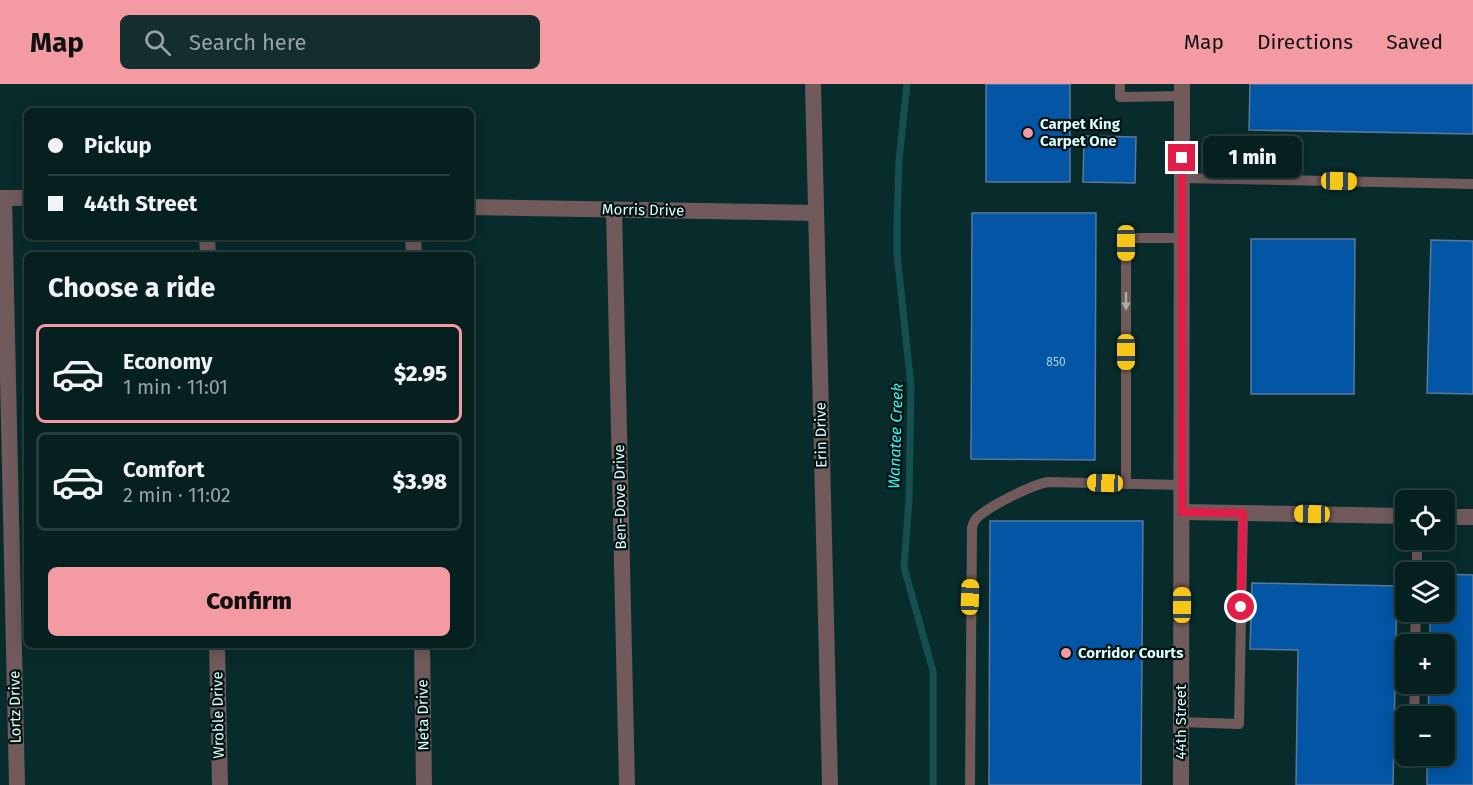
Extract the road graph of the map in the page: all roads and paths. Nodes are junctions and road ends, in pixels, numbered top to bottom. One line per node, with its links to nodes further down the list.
1 (813, 84): 10 (street, Erin Drive)
2 (1120, 84): 3 (lane)
3 (1182, 90): 4 (street, 44th Street)
4 (1182, 178): 5 (lane); 11 (street, 44th Street)
5 (1473, 184)
6 (2, 198): 7 (street); 22 (street, Lortz Drive)
7 (24, 198)
8 (474, 207): 9 (street, Morris Drive)
9 (614, 210): 10 (street, Morris Drive); 25 (street, Ben-Dove Drive)
10 (815, 213): 26 (street, Erin Drive)
11 (1182, 238): 12 (lane, one-way to 12); 13 (street, 44th Street)
12 (1126, 484): 13 (lane); 27 (lane)
13 (1182, 485): 14 (street, 44th Street)
14 (1182, 512): 15 (street); 21 (street, 44th Street)
15 (1243, 513): 16 (street); 21 (lane)
16 (1395, 516)
17 (1455, 517): 18 (street)
18 (1473, 517)
19 (217, 648): 23 (street, Wroble Drive)
20 (422, 648): 24 (street, Neta Drive)
21 (1181, 722): 28 (street, 44th Street)
22 (17, 785)
23 (220, 785)
24 (424, 785)
25 (627, 785)
26 (830, 785)
27 (970, 785)
28 (1181, 785)

